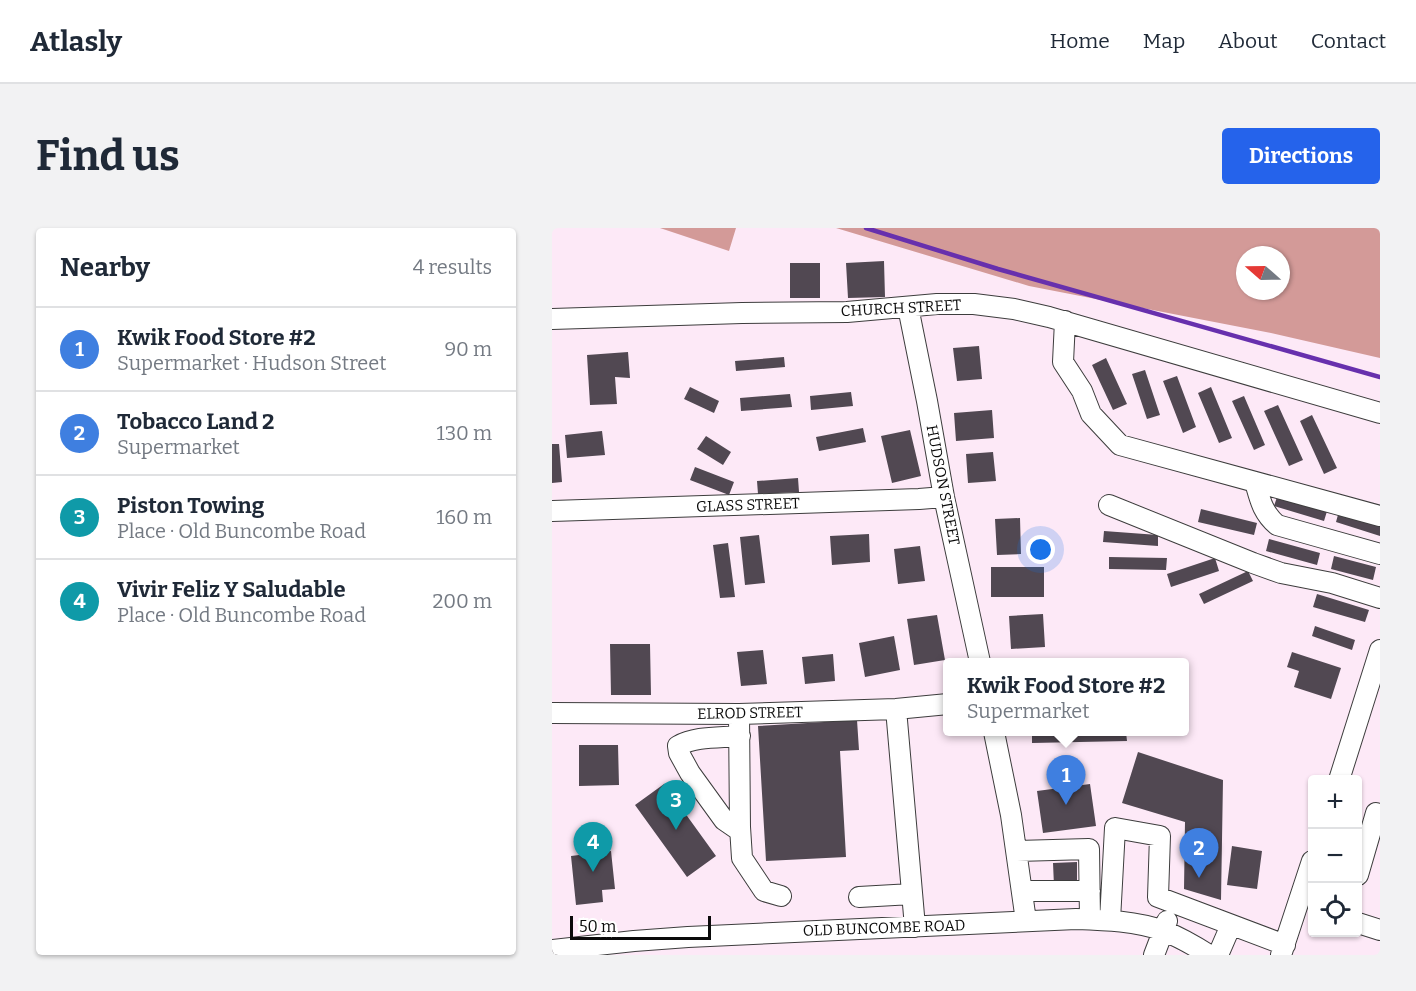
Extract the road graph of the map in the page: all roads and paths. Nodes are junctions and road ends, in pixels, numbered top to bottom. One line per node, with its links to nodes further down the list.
1 (908, 307): 2 (street, CHURCH STREET); 3 (street, CHURCH STREET); 6 (street, HUDSON STREET)
2 (552, 319)
3 (1065, 321): 4 (street, CHURCH STREET); 5 (street)
4 (1380, 413)
5 (1255, 482): 9 (street); 10 (street)
6 (944, 497): 8 (street, GLASS STREET); 13 (street, HUDSON STREET)
7 (1109, 505): 11 (street)
8 (552, 511)
9 (1380, 516)
10 (1380, 554)
11 (1380, 598)
12 (1380, 650): 20 (street)
13 (979, 658)
14 (943, 704): 15 (street, ELROD STREET)
15 (896, 709): 17 (street, ELROD STREET); 31 (street)
16 (552, 713): 17 (street, ELROD STREET)
17 (740, 714): 18 (street)
18 (740, 736): 22 (street); 22 (street)
19 (995, 736): 23 (street)
20 (1341, 775)
21 (1376, 813): 24 (street)
22 (740, 831): 32 (street)
23 (1017, 851): 25 (street); 28 (street)
24 (1362, 861)
25 (1090, 870): 26 (street); 30 (street)
26 (1113, 871): 34 (street); 37 (street)
27 (1309, 883): 35 (street)
28 (1023, 891): 29 (street); 38 (street)
29 (1064, 891): 30 (street); 36 (street)
30 (1090, 891): 37 (street)
31 (912, 894): 33 (street); 41 (street)
32 (781, 896)
33 (859, 897)
34 (1173, 903): 40 (street); 43 (street)
35 (1305, 906): 45 (street)
36 (1063, 919): 37 (street, OLD BUNCOMBE ROAD); 38 (street, OLD BUNCOMBE ROAD)
37 (1100, 920): 43 (street, OLD BUNCOMBE ROAD)
38 (1026, 921): 41 (street, OLD BUNCOMBE ROAD)
39 (1362, 924): 42 (street)
40 (1231, 925): 45 (street); 48 (street)
41 (915, 927): 44 (street, OLD BUNCOMBE ROAD)
42 (1380, 930)
43 (1163, 931): 46 (street); 47 (street, OLD BUNCOMBE ROAD)
44 (552, 950)
45 (1283, 950)
46 (1155, 955)
47 (1209, 955)
48 (1218, 955)

